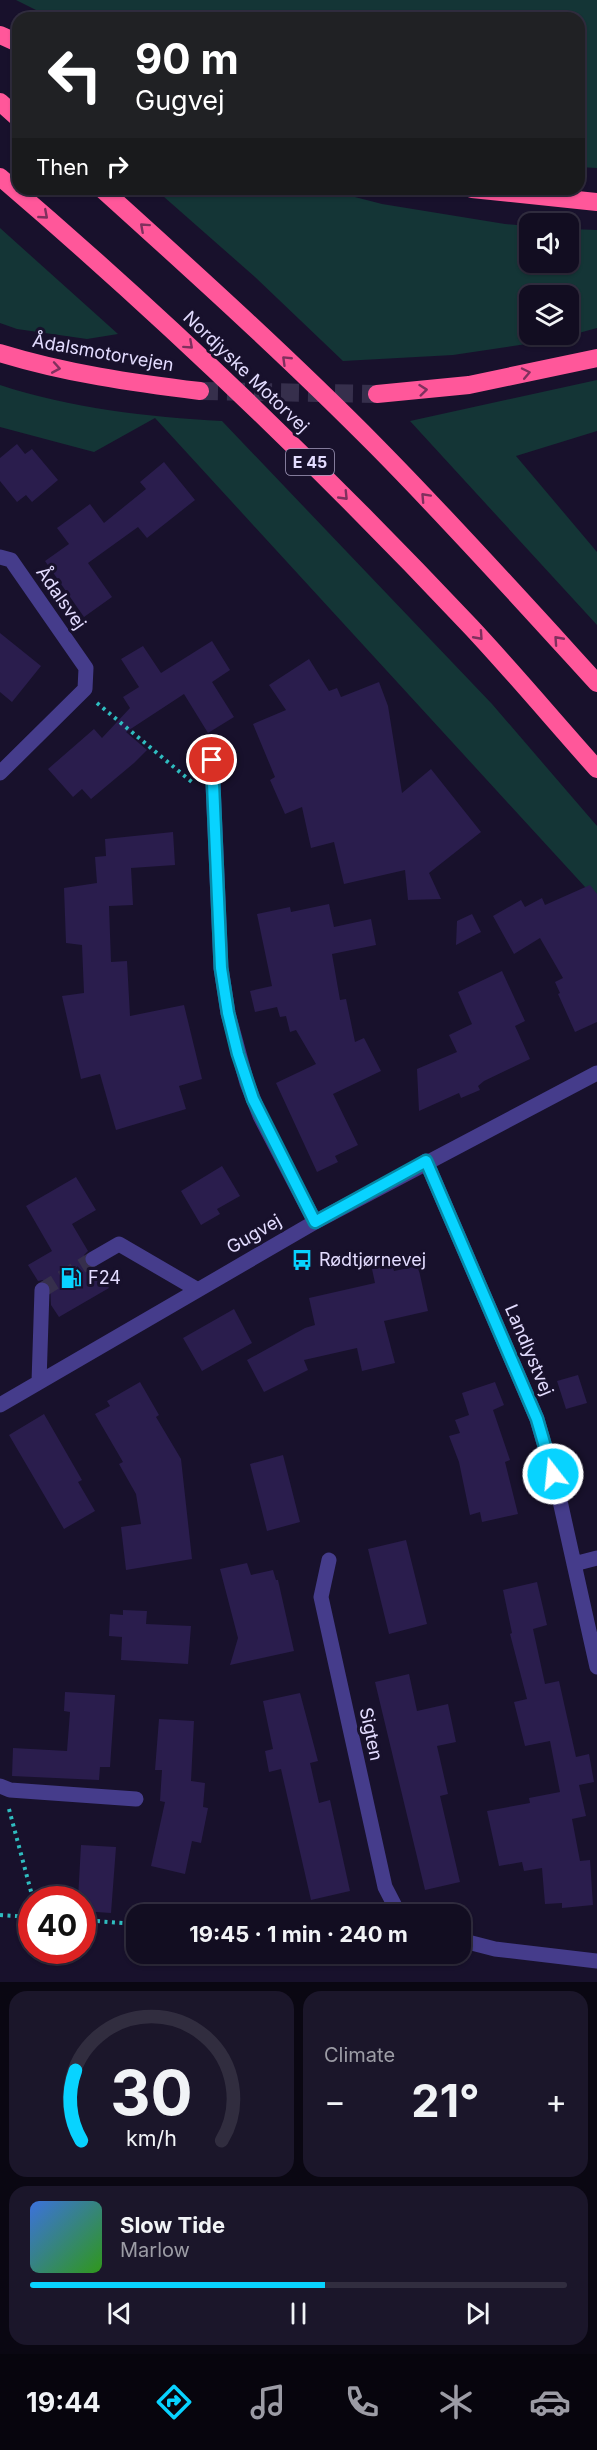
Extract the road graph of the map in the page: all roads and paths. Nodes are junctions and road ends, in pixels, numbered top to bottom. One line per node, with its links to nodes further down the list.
1 (0, 102): 2 (highway)
2 (12, 113)
3 (0, 177): 4 (highway, Nordjyske Motorvej / E 45, one-way to 4)
4 (12, 187)
5 (21, 195): 17 (highway, Nordjyske Motorvej / E 45, one-way to 17)
6 (109, 195): 14 (highway, Nordjyske Motorvej, one-way to 6)
7 (530, 195): 8 (highway)
8 (597, 202)
9 (0, 353): 11 (highway, Ådalsmotorvejen, one-way to 11)
10 (597, 358): 12 (highway, one-way to 10)
11 (200, 391)
12 (377, 394)
13 (0, 557): 15 (street, Ådalsvej)
14 (597, 683)
15 (85, 689): 18 (street); 19 (path)
16 (212, 760): 19 (street)
17 (597, 769)
18 (0, 773)
19 (214, 800): 22 (street)
20 (597, 1073): 21 (street, Gugvej)
21 (426, 1161): 22 (street, Gugvej); 30 (street, Landlystvej)
22 (315, 1222): 25 (street, Gugvej)
23 (93, 1259): 25 (street)
24 (42, 1290): 26 (street)
25 (198, 1290): 26 (street, Gugvej)
26 (39, 1382): 27 (street, Gugvej)
27 (0, 1405)
28 (597, 1558): 30 (street)
29 (328, 1560): 35 (street, Sigten)
30 (574, 1564): 31 (street, Landlystvej)
31 (597, 1668)
32 (5, 1788): 33 (street); 34 (path)
33 (136, 1798)
34 (30, 1886)
35 (394, 1904)
36 (0, 1915): 37 (path)
37 (18, 1916)
38 (96, 1921): 39 (path)
39 (126, 1923)
40 (471, 1943): 41 (street)
41 (597, 1961)

